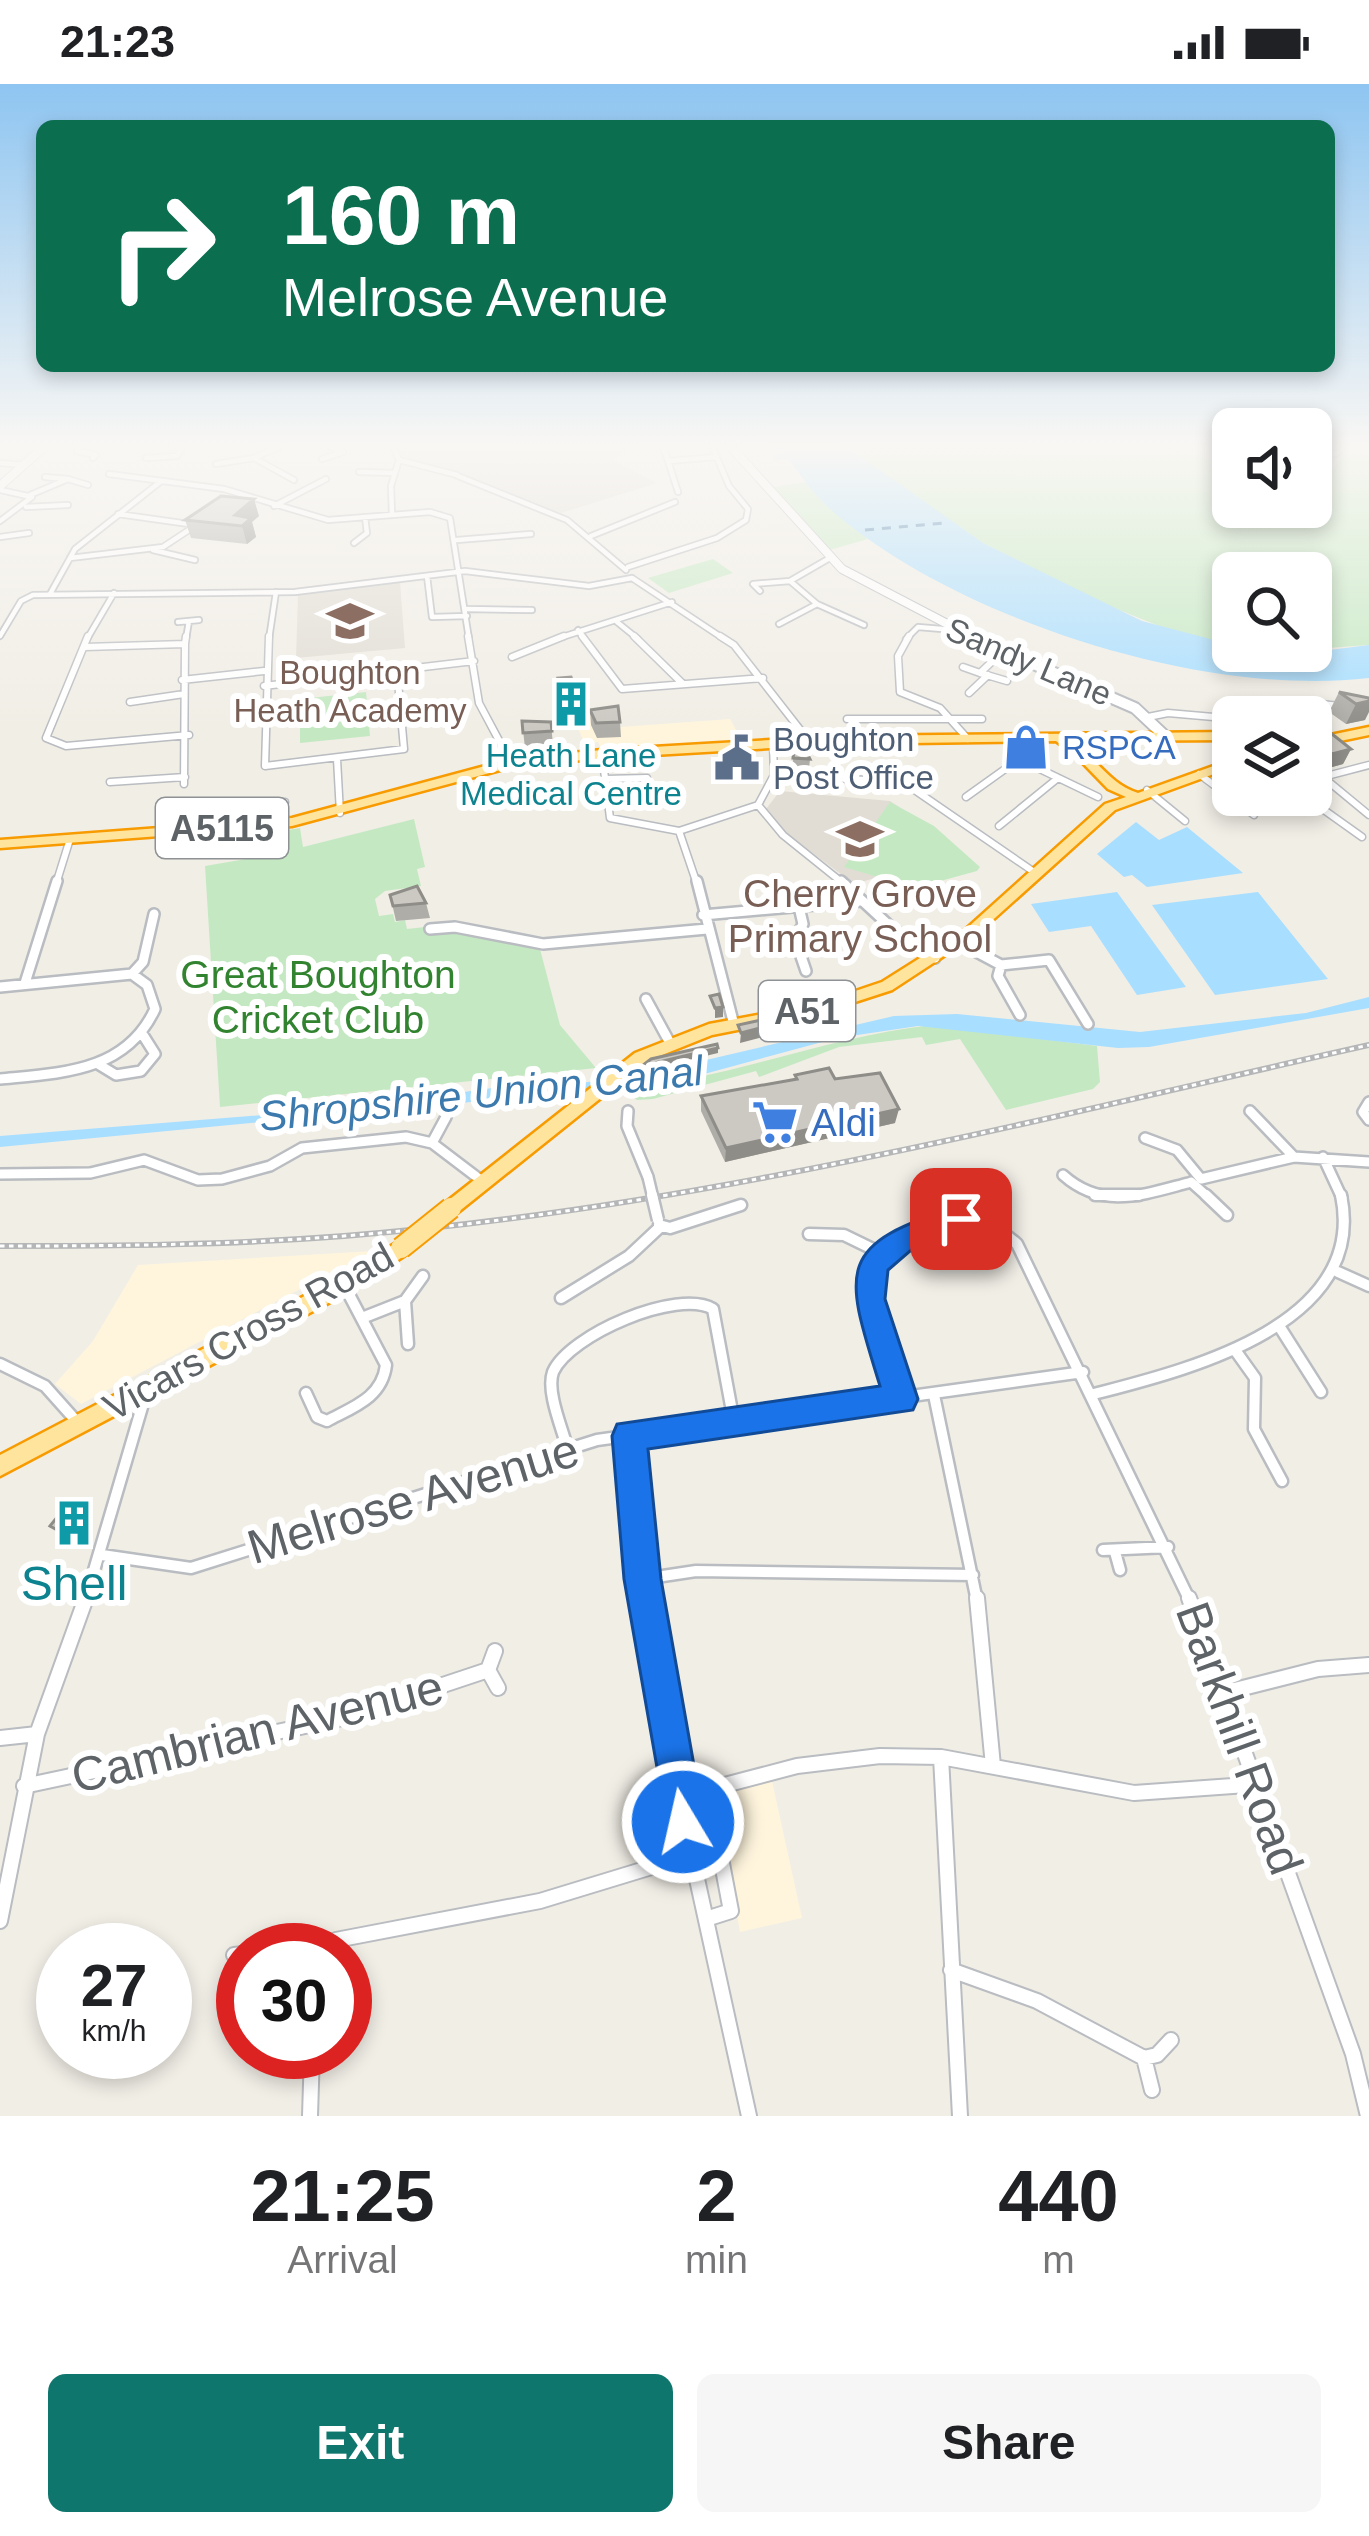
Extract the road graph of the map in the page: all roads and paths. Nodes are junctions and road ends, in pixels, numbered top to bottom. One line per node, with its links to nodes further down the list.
1 (457, 540): 14 (street)
2 (88, 541): 10 (street)
3 (169, 541): 9 (street)
4 (357, 541): 8 (street)
5 (597, 541): 13 (street)
6 (708, 541): 13 (street)
7 (812, 541): 12 (main road, Sandy Lane)
8 (354, 543)
9 (153, 550): 10 (street); 11 (street)
10 (70, 557): 21 (street)
11 (194, 557)
12 (828, 559): 17 (street); 33 (main road, Sandy Lane)
13 (628, 567): 16 (street)
14 (460, 571): 15 (street); 16 (street); 25 (street)
15 (427, 576): 20 (street); 25 (street)
16 (632, 578): 22 (street)
17 (790, 581): 18 (street); 23 (street)
18 (760, 591)
19 (114, 592): 20 (street); 21 (street); 36 (street)
20 (275, 592): 42 (street)
21 (50, 594): 34 (street)
22 (672, 602): 30 (street); 44 (street)
23 (818, 604): 28 (street); 31 (street)
24 (532, 610): 25 (street)
25 (467, 613): 39 (street)
26 (199, 620): 27 (street)
27 (189, 621): 29 (street); 35 (street)
28 (779, 621)
29 (178, 622)
30 (617, 622): 32 (street); 47 (street)
31 (864, 626)
32 (578, 630): 38 (street); 47 (street)
33 (954, 630): 37 (main road, Sandy Lane); 58 (street)
34 (0, 636)
35 (185, 644): 36 (street); 45 (street)
36 (85, 647): 60 (street)
37 (1002, 652): 43 (street); 55 (main road, Sandy Lane)
38 (515, 655)
39 (474, 662): 41 (street); 74 (street)
40 (963, 667): 43 (street)
41 (398, 670): 48 (street); 72 (street)
42 (264, 671): 45 (street); 48 (street)
43 (984, 674): 46 (street); 49 (street)
44 (763, 678): 47 (street); 67 (street)
45 (182, 680): 50 (street)
46 (1007, 681)
47 (683, 684)
48 (264, 686): 72 (street)
49 (969, 693)
50 (184, 694): 51 (street); 60 (street)
51 (130, 702)
52 (1332, 704): 53 (street)
53 (1356, 707)
54 (851, 716): 58 (street)
55 (1148, 716): 56 (street); 65 (main road, Sandy Lane)
56 (1212, 716)
57 (982, 719): 58 (street)
58 (960, 723): 66 (street)
59 (1369, 728): 62 (highway)
60 (188, 735): 83 (street)
61 (1212, 735): 65 (highway)
62 (1332, 736)
63 (1016, 738): 64 (highway, A5115); 66 (highway, A5115); 73 (street)
64 (1032, 738): 68 (highway, A5115); 71 (highway, A5115)
65 (1167, 738): 68 (highway)
66 (968, 739): 67 (highway, A5115)
67 (809, 740): 69 (highway, A5115)
68 (1100, 740): 71 (highway)
69 (773, 743): 70 (highway, A5115); 78 (street)
70 (602, 754): 74 (highway, A5115); 82 (street)
71 (1083, 754): 84 (highway)
72 (337, 759): 92 (street)
73 (1019, 759): 81 (street); 88 (street)
74 (511, 763): 92 (highway, A5115)
75 (1369, 765): 79 (street)
76 (1212, 770): 77 (highway, A51)
77 (1199, 774): 85 (street); 87 (highway, A51)
78 (774, 775): 91 (street); 102 (street)
79 (1332, 775)
80 (646, 778): 82 (street)
81 (1058, 778): 90 (street); 97 (street)
82 (605, 779): 98 (street)
83 (110, 782)
84 (1108, 784): 87 (highway); 90 (highway)
85 (1212, 784)
86 (1332, 784): 93 (street)
87 (1140, 792): 90 (highway, A51); 95 (street)
88 (966, 797)
89 (286, 802): 96 (street)
90 (1104, 802): 102 (highway, A51)
91 (758, 805): 98 (street); 103 (street)
92 (340, 812): 96 (highway, A5115)
93 (1369, 815)
94 (1332, 816): 99 (street)
95 (1185, 820)
96 (275, 824): 100 (highway, A5115)
97 (999, 826)
98 (679, 831): 106 (street)
99 (1362, 838)
100 (70, 839): 101 (highway, A5115); 114 (street)
101 (0, 844)
102 (1034, 872): 109 (highway, A51)
103 (860, 902): 104 (street); 110 (street)
104 (799, 907): 106 (street); 111 (street)
105 (154, 914): 113 (street)
106 (703, 915): 107 (street)
107 (707, 928): 108 (street); 118 (street)
108 (430, 929)
109 (958, 942): 110 (highway, A51); 112 (street)
110 (935, 958): 118 (highway, A51)
111 (820, 963)
112 (1001, 965): 117 (street); 119 (street)
113 (132, 974): 114 (street); 120 (street)
114 (25, 983): 115 (street)
115 (0, 987)
116 (636, 1008): 121 (street)
117 (1020, 1015)
118 (734, 1024): 121 (highway, A51)
119 (1088, 1024)
120 (143, 1035): 122 (street); 122 (street)
121 (670, 1042): 137 (highway, Vicars Cross Road / A51)
122 (98, 1064): 123 (street)
123 (0, 1078)
124 (1369, 1102): 128 (street)
125 (628, 1111): 141 (street, bridge)
126 (1250, 1111): 131 (street)
127 (446, 1117): 130 (street)
128 (1369, 1120)
129 (1145, 1138): 136 (street)
130 (432, 1143): 134 (street); 137 (street)
131 (1294, 1157): 132 (street); 136 (street)
132 (1323, 1157): 133 (street); 144 (street)
133 (1369, 1162)
134 (0, 1174)
135 (1063, 1175): 138 (street)
136 (1202, 1179): 138 (street)
137 (482, 1181): 146 (highway, Vicars Cross Road / A51, bridge)
138 (1188, 1183): 140 (street)
139 (741, 1205): 141 (street)
140 (1227, 1215)
141 (659, 1224): 148 (street)
142 (816, 1237): 143 (street)
143 (881, 1253): 155 (street, Barkhill Road); 161 (street)
144 (1338, 1272): 147 (street); 151 (street)
145 (423, 1276): 149 (street)
146 (344, 1285): 150 (street); 156 (highway, Vicars Cross Road / A51)
147 (1369, 1286)
148 (561, 1298)
149 (404, 1301): 150 (street); 152 (street)
150 (362, 1318): 158 (street)
151 (1281, 1329): 153 (street); 157 (street)
152 (408, 1344)
153 (1235, 1350): 159 (street); 167 (street)
154 (0, 1364): 163 (street)
155 (1083, 1372): 159 (street, Barkhill Road); 160 (street, Melrose Avenue)
156 (147, 1388): 163 (highway, Vicars Cross Road / A51); 169 (street)
157 (1322, 1392)
158 (305, 1394)
159 (1094, 1394): 168 (street, Barkhill Road)
160 (934, 1395): 161 (street, Melrose Avenue); 171 (street)
161 (901, 1399): 162 (street, Melrose Avenue)
162 (734, 1421): 164 (street, Melrose Avenue); 165 (street)
163 (78, 1424): 166 (highway, Vicars Cross Road / A51)
164 (629, 1436): 165 (street, Melrose Avenue); 172 (street)
165 (567, 1447): 169 (street, Melrose Avenue)
166 (0, 1466)
167 (1282, 1481)
168 (1168, 1547): 170 (street); 177 (street, Barkhill Road)
169 (102, 1555): 178 (street)
170 (1120, 1570)
171 (974, 1575): 172 (street); 181 (street)
172 (643, 1579): 185 (street)
173 (495, 1652): 175 (street, Cambrian Avenue)
174 (1369, 1665): 177 (street)
175 (488, 1670): 176 (street, Cambrian Avenue); 183 (street, Cambrian Avenue)
176 (498, 1688)
177 (1227, 1692): 182 (street, Barkhill Road)
178 (37, 1734): 179 (street); 183 (street)
179 (0, 1738)
180 (940, 1757): 181 (street); 184 (street); 190 (street)
181 (994, 1766): 182 (street)
182 (1261, 1784): 192 (street, Barkhill Road)
183 (24, 1786): 188 (street)
184 (708, 1791): 185 (street); 187 (street)
185 (679, 1797): 186 (street)
186 (691, 1855): 187 (street); 189 (street)
187 (706, 1919): 197 (street)
188 (0, 1921)
189 (372, 1933)
190 (951, 1970): 193 (street); 198 (street)
191 (1171, 2040): 193 (street)
192 (1361, 2054): 199 (street, Barkhill Road)
193 (1144, 2058): 195 (street)
194 (311, 2079): 196 (street)
195 (1151, 2090)
196 (310, 2116)
197 (749, 2116)
198 (960, 2116)
199 (1368, 2116)

